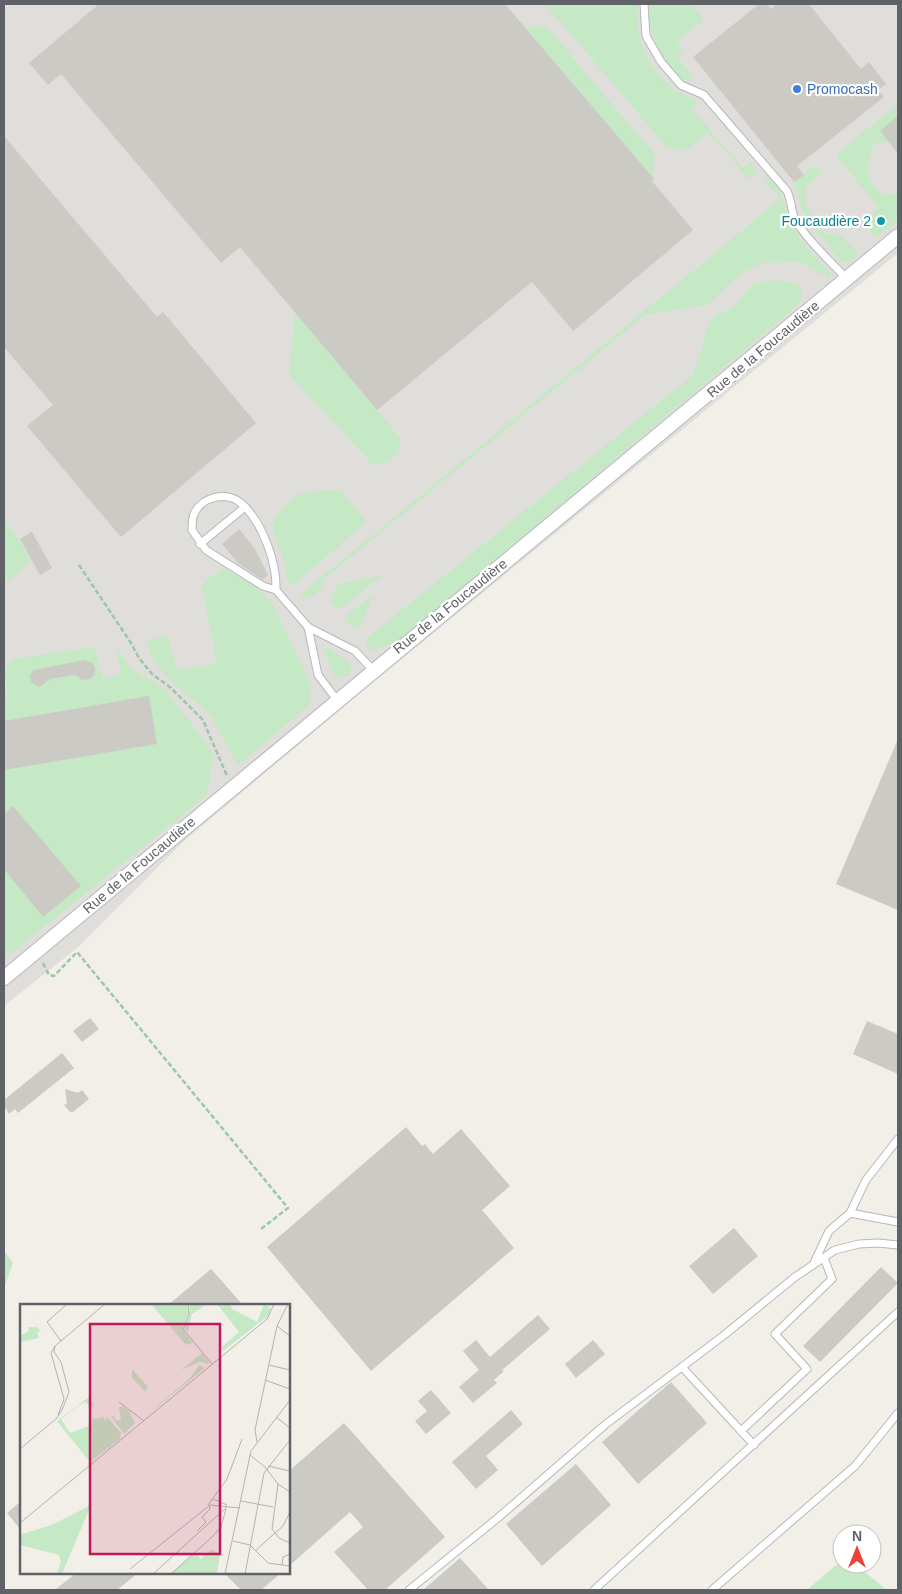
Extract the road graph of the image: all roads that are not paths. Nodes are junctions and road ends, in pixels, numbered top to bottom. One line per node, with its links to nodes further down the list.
1 (644, 4): 3 (lane)
2 (898, 236): 3 (street, Rue de la Foucaudière)
3 (847, 279): 8 (street, Rue de la Foucaudière)
4 (245, 507): 5 (lane); 5 (lane); 6 (lane)
5 (200, 544): 6 (lane)
6 (276, 590): 7 (lane)
7 (308, 628): 8 (lane); 9 (lane)
8 (373, 670): 9 (street, Rue de la Foucaudière)
9 (336, 700): 10 (street, Rue de la Foucaudière)
10 (4, 978)
11 (898, 1139): 12 (lane)
12 (850, 1213): 13 (lane); 16 (lane)
13 (898, 1222)
14 (898, 1245): 15 (lane)
15 (824, 1258): 16 (lane); 20 (lane)
16 (813, 1265): 18 (lane)
17 (898, 1312): 21 (lane)
18 (682, 1367): 20 (lane); 22 (lane)
19 (898, 1413): 24 (lane)
20 (741, 1431): 21 (lane)
21 (754, 1445): 23 (lane)
22 (409, 1590)
23 (594, 1590)
24 (712, 1590)

